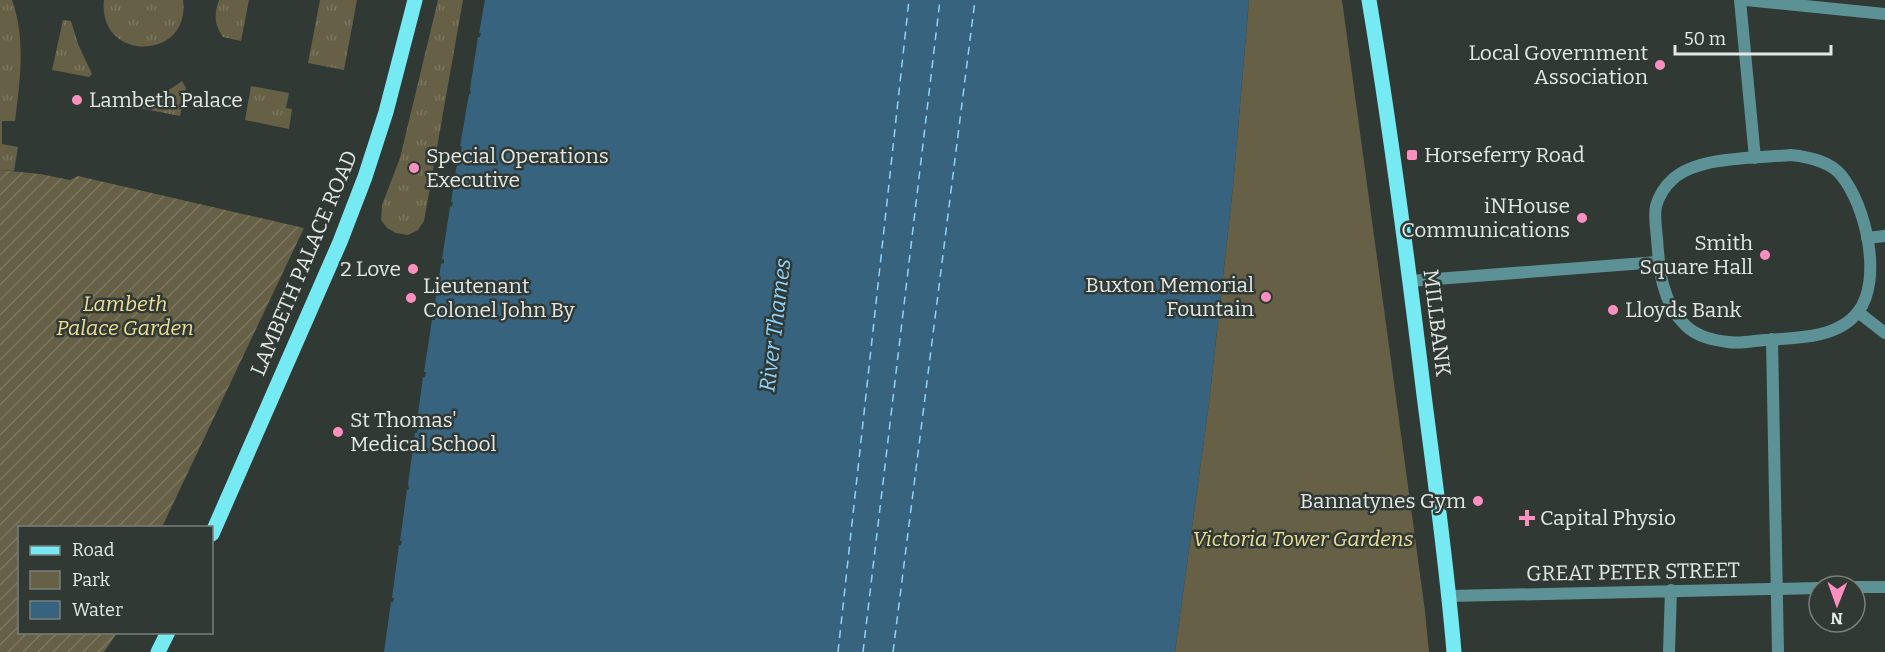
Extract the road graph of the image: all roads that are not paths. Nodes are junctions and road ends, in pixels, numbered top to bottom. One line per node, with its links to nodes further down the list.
1 (415, 0): 14 (main road, LAMBETH PALACE ROAD)
2 (1369, 0): 10 (main road, MILLBANK)
3 (1740, 0): 6 (street)
4 (1746, 0): 5 (street)
5 (1885, 14)
6 (1755, 158): 8 (street); 9 (street)
7 (1885, 236): 8 (street)
8 (1867, 238): 11 (street)
9 (1658, 262): 10 (street); 13 (street)
10 (1410, 281): 20 (main road, MILLBANK)
11 (1858, 312): 12 (street); 13 (street)
12 (1885, 333)
13 (1772, 339): 17 (street)
14 (213, 532)
15 (1867, 587): 16 (street)
16 (1885, 587)
17 (1778, 588): 18 (street, GREAT PETER STREET); 19 (street, GREAT PETER STREET); 25 (street)
18 (1807, 588)
19 (1671, 590): 20 (street, GREAT PETER STREET); 24 (street)
20 (1449, 596): 23 (main road, MILLBANK)
21 (167, 634): 22 (main road)
22 (158, 652)
23 (1454, 652)
24 (1669, 652)
25 (1778, 652)

